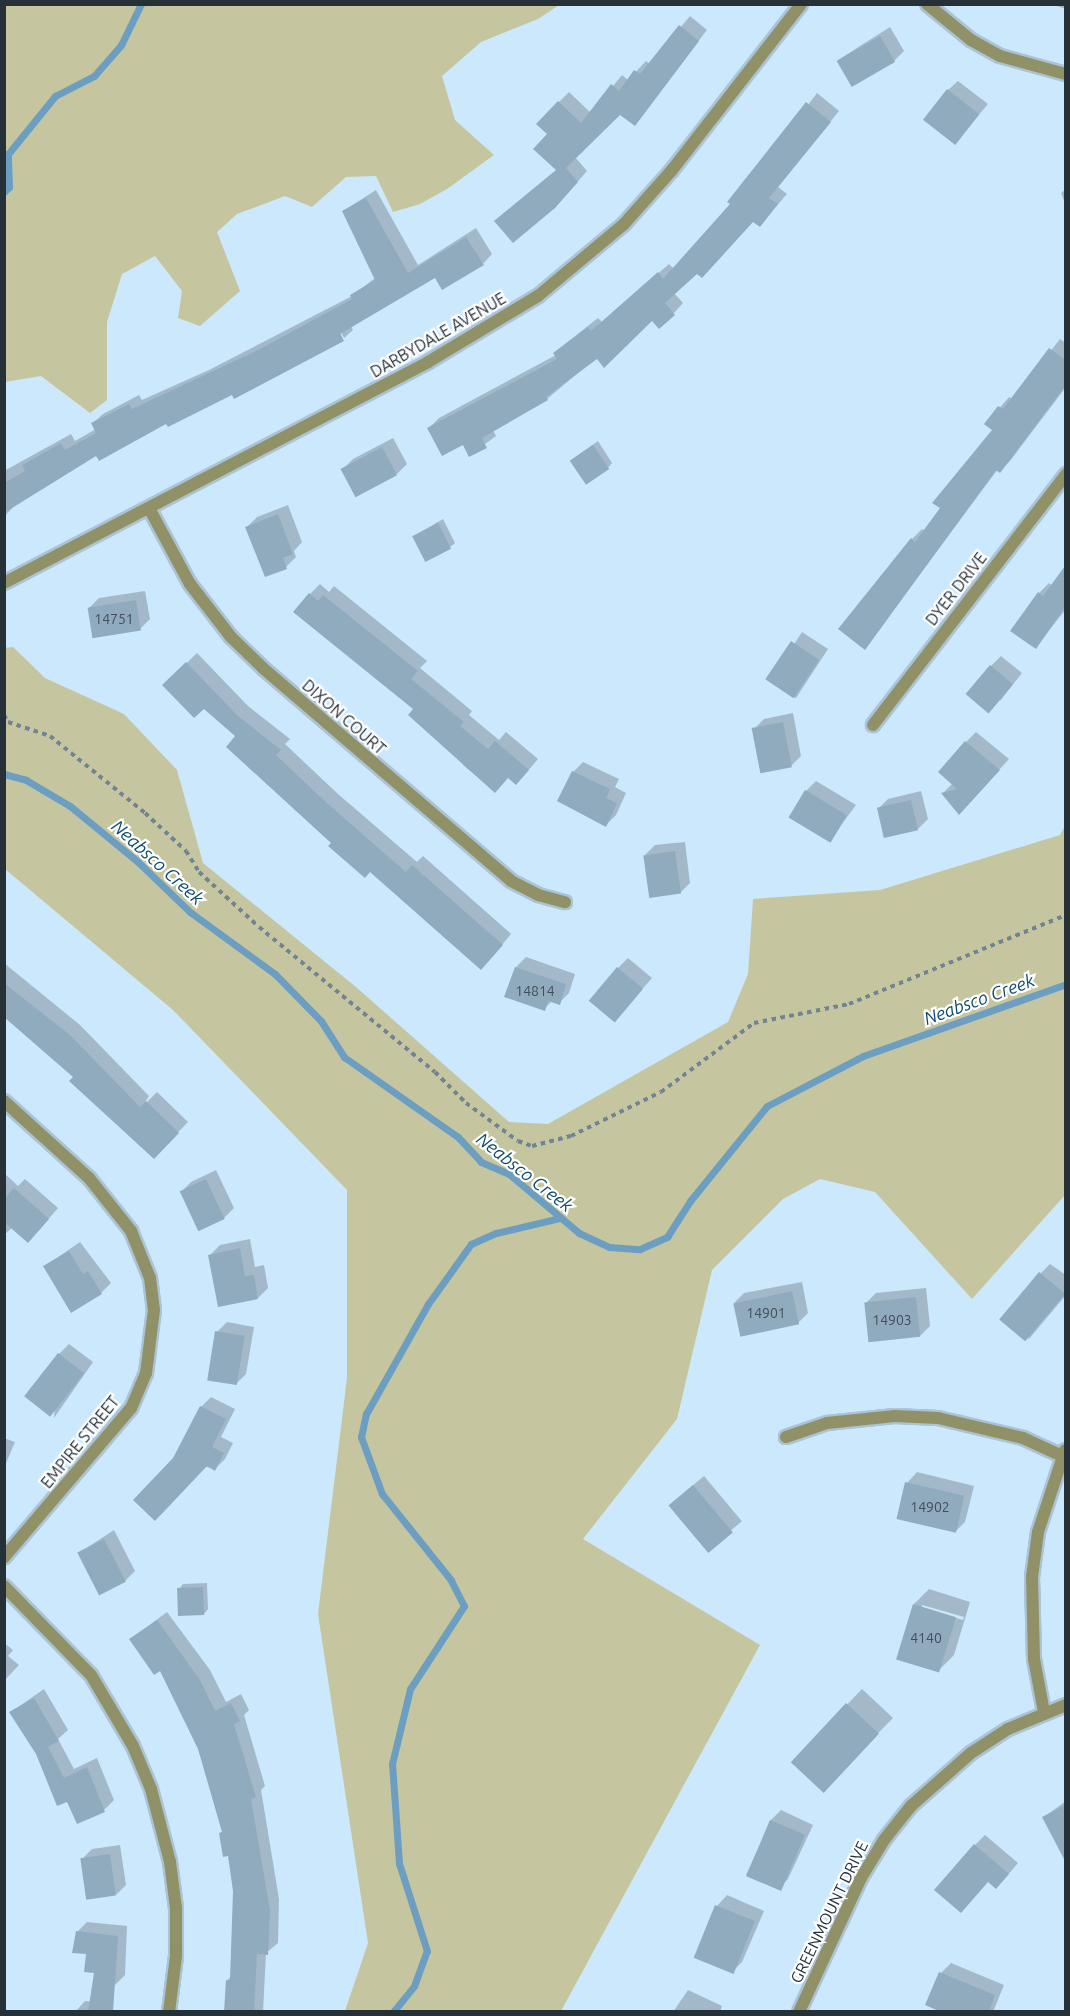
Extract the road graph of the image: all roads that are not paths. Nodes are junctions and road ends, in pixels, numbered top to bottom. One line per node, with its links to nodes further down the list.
1 (801, 4): 5 (street, DARBYDALE AVENUE)
2 (927, 4): 3 (street)
3 (1065, 74)
4 (1065, 474): 7 (street, DYER DRIVE)
5 (149, 508): 6 (street, DARBYDALE AVENUE); 8 (street, DIXON COURT)
6 (4, 583)
7 (873, 725)
8 (565, 902)
9 (4, 1101): 12 (street, EMPIRE STREET)
10 (786, 1437): 11 (street)
11 (1064, 1453): 15 (street)
12 (4, 1557)
13 (4, 1586): 16 (street)
14 (1065, 1705): 15 (street, GREENMOUNT DRIVE)
15 (1044, 1712): 17 (street, GREENMOUNT DRIVE)
16 (169, 2012)
17 (799, 2012)

